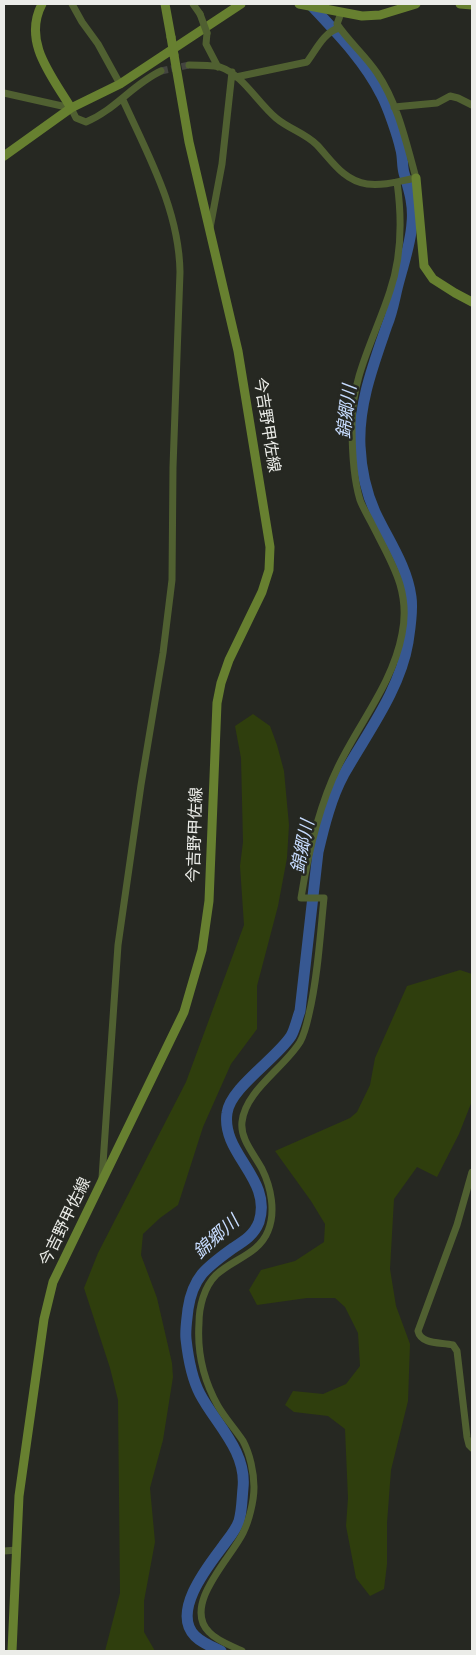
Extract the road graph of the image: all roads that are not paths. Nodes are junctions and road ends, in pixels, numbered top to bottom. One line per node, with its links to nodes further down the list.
1 (42, 4): 22 (main road)
2 (72, 4): 17 (street)
3 (165, 4): 26 (main road, 今吉野甲佐線, bridge)
4 (193, 4): 14 (street, bridge)
5 (241, 4): 17 (main road)
6 (299, 4): 10 (main road)
7 (416, 4): 11 (main road)
8 (460, 4): 9 (main road)
9 (472, 5)
10 (320, 7): 11 (main road)
11 (341, 13): 12 (street)
12 (339, 28): 16 (street); 21 (street)
13 (189, 65): 14 (street)
14 (218, 67): 16 (street)
15 (161, 71): 19 (street)
16 (234, 75): 25 (street); 26 (street)
17 (120, 84): 22 (main road)
18 (4, 94): 22 (street)
19 (123, 100): 22 (street); 29 (street)
20 (472, 105): 21 (street)
21 (394, 107): 24 (street)
22 (71, 108): 23 (main road)
23 (4, 156)
24 (416, 178): 25 (street); 27 (main road)
25 (397, 182): 34 (street)
26 (210, 232): 29 (main road, 今吉野甲佐線)
27 (472, 302)
28 (472, 1172): 30 (street)
29 (101, 1183): 31 (main road, 今吉野甲佐線)
30 (472, 1448)
31 (17, 1550): 32 (street); 33 (main road, 今吉野甲佐線)
32 (4, 1551)
33 (12, 1651)
34 (242, 1651)

